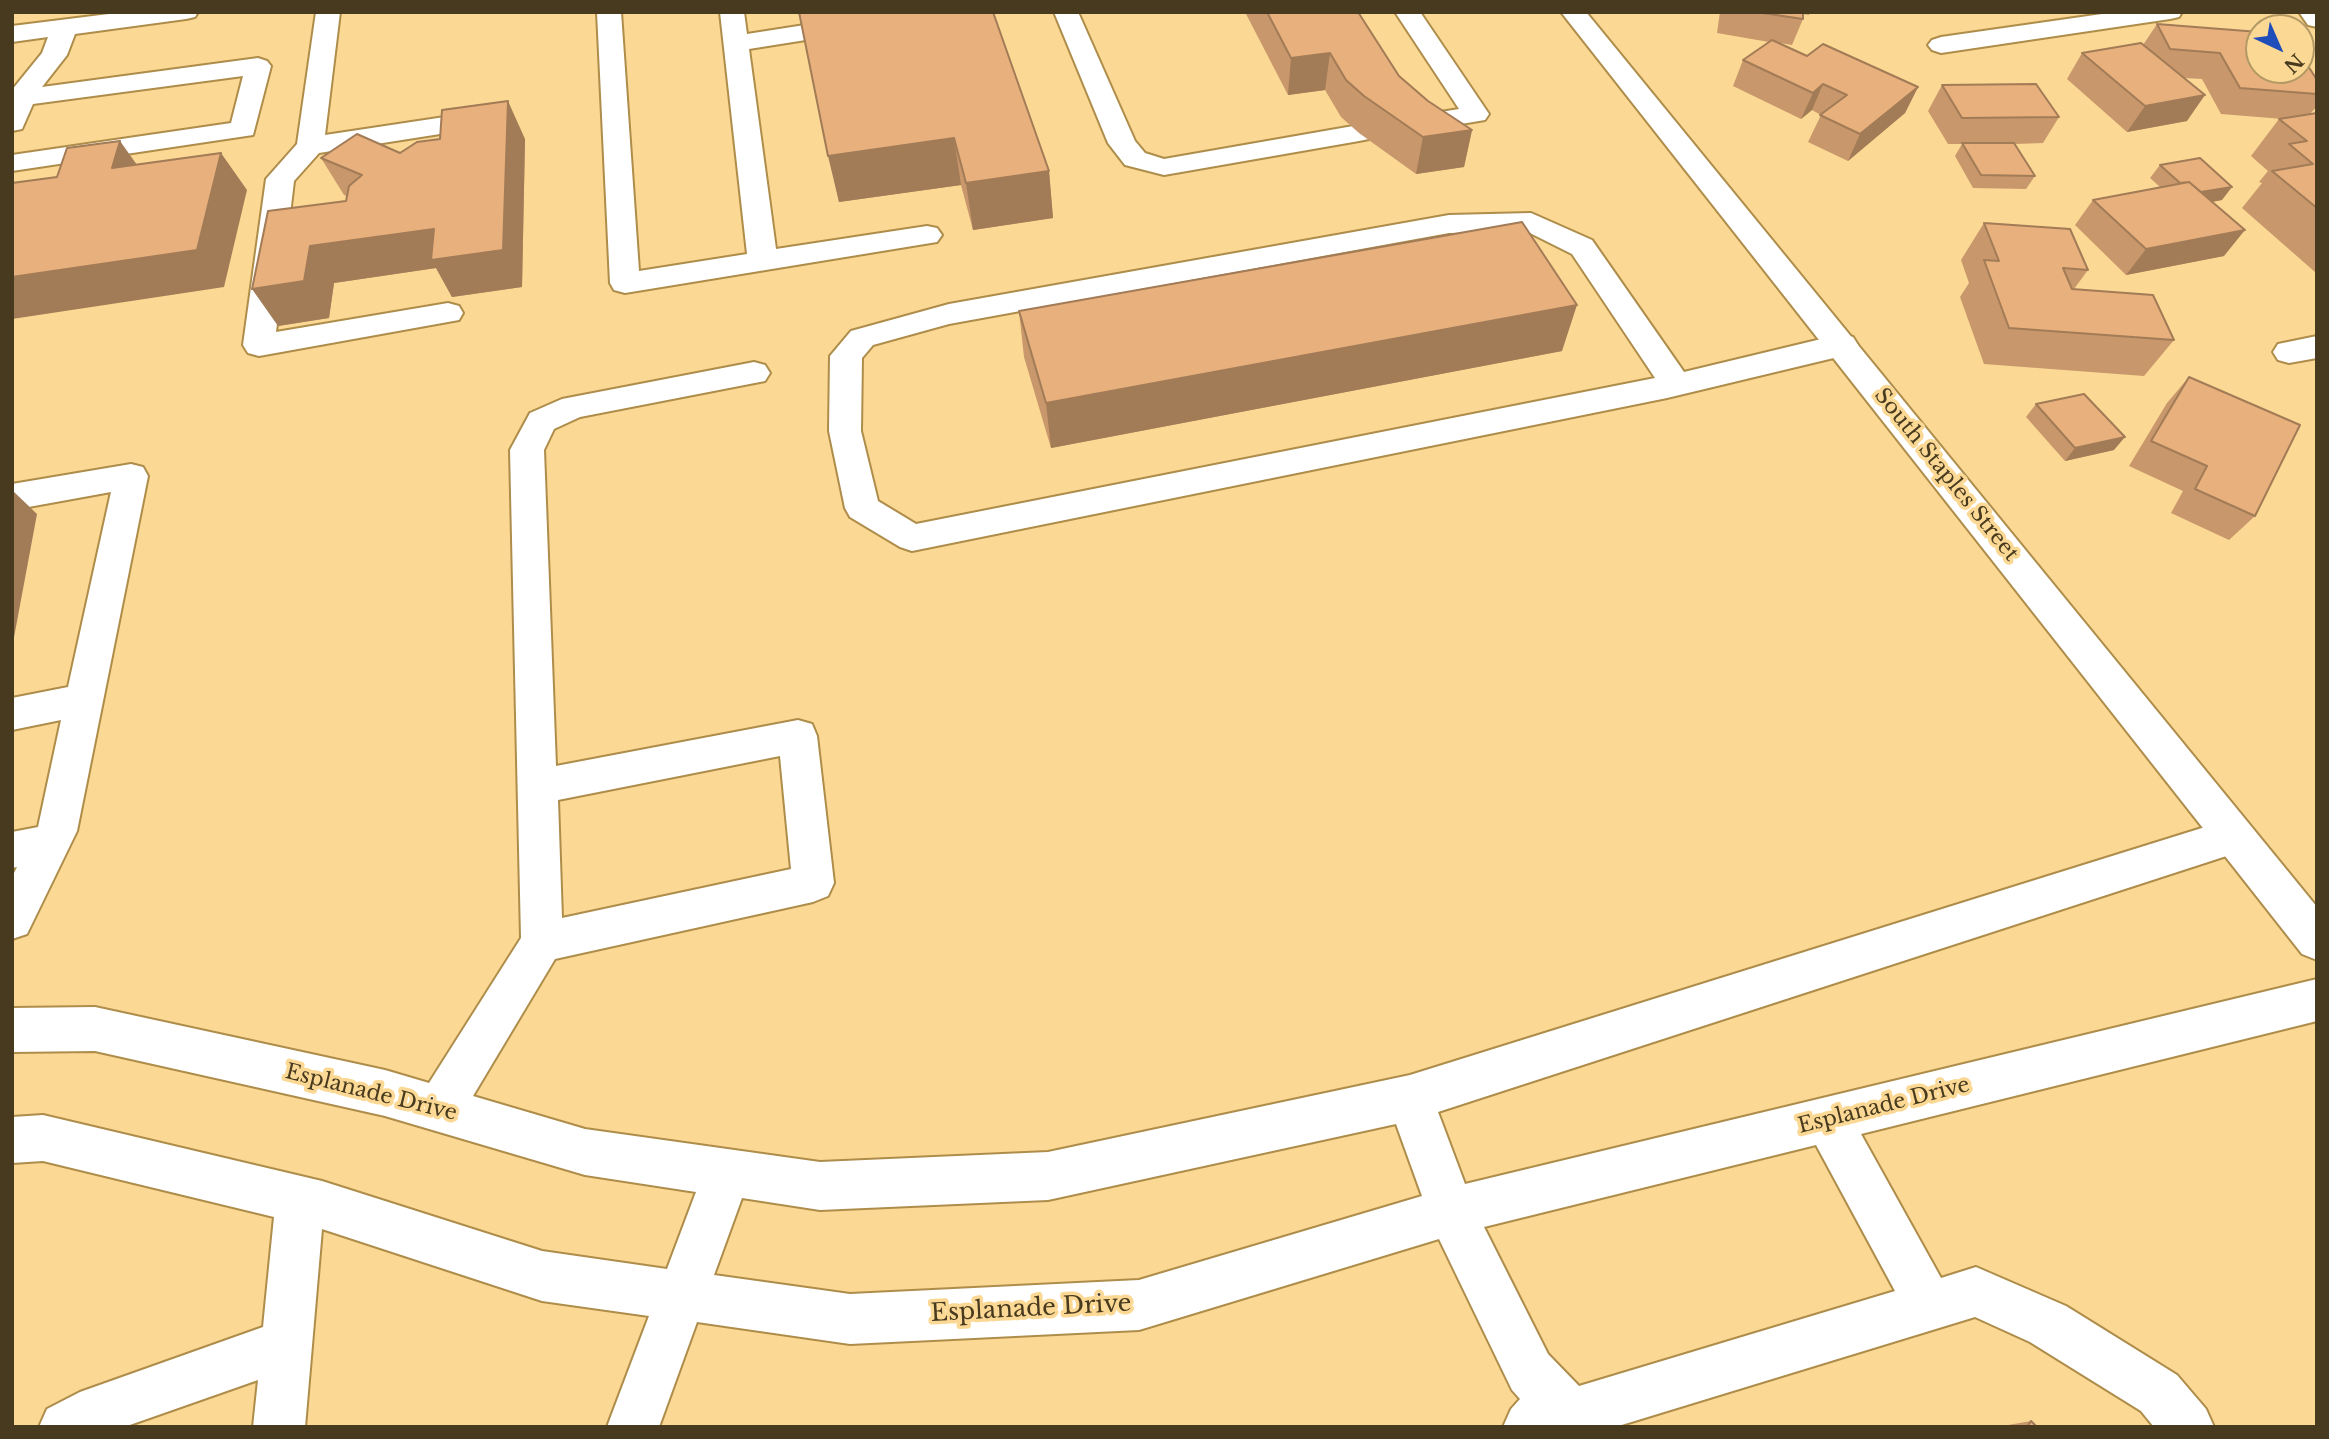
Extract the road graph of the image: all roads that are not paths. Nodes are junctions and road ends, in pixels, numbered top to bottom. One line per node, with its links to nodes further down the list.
1 (328, 12): 22 (street)
2 (609, 12): 25 (street)
3 (732, 12): 15 (street)
4 (938, 12): 12 (street)
5 (1066, 12): 21 (street)
6 (1407, 12): 20 (street)
7 (1573, 12): 27 (street, South Staples Street)
8 (2170, 12): 16 (street)
9 (2311, 12): 11 (street)
10 (175, 13): 13 (street)
11 (2317, 20)
12 (825, 21): 15 (street)
13 (65, 27): 14 (street); 17 (street)
14 (12, 34)
15 (736, 43): 25 (street)
16 (1941, 45)
17 (23, 97): 19 (street); 23 (street)
18 (502, 116): 22 (street)
19 (12, 123)
20 (1407, 125)
21 (1359, 134)
22 (310, 146): 26 (street)
23 (12, 163)
24 (927, 235): 25 (street)
25 (763, 261)
26 (448, 313)
27 (1842, 345): 29 (street); 34 (street, South Staples Street)
28 (754, 373): 33 (street)
29 (1676, 384): 29 (street)
30 (12, 497): 31 (street)
31 (84, 700): 32 (street); 35 (street)
32 (12, 714)
33 (537, 787): 39 (street); 39 (street)
34 (2234, 836): 38 (street, South Staples Street); 42 (street, Esplanade Drive)
35 (51, 842): 36 (street); 37 (street)
36 (12, 850)
37 (12, 920)
38 (2317, 940)
39 (542, 942): 43 (street)
40 (2317, 1000): 44 (street, Esplanade Drive)
41 (12, 1030): 43 (street, Esplanade Drive)
42 (1410, 1098): 46 (street, Esplanade Drive); 48 (street)
43 (439, 1109): 46 (street, Esplanade Drive)
44 (1828, 1120): 48 (street, Esplanade Drive); 50 (street)
45 (12, 1140): 47 (street, Esplanade Drive)
46 (727, 1173): 49 (street)
47 (300, 1200): 49 (street, Esplanade Drive); 51 (street)
48 (1451, 1211): 49 (street, Esplanade Drive); 52 (street)
49 (683, 1296): 55 (street)
50 (1929, 1305): 52 (street); 56 (street)
51 (287, 1344): 53 (street); 54 (street)
52 (1573, 1415)
53 (65, 1427)
54 (279, 1427)
55 (633, 1427)
56 (2188, 1427)

